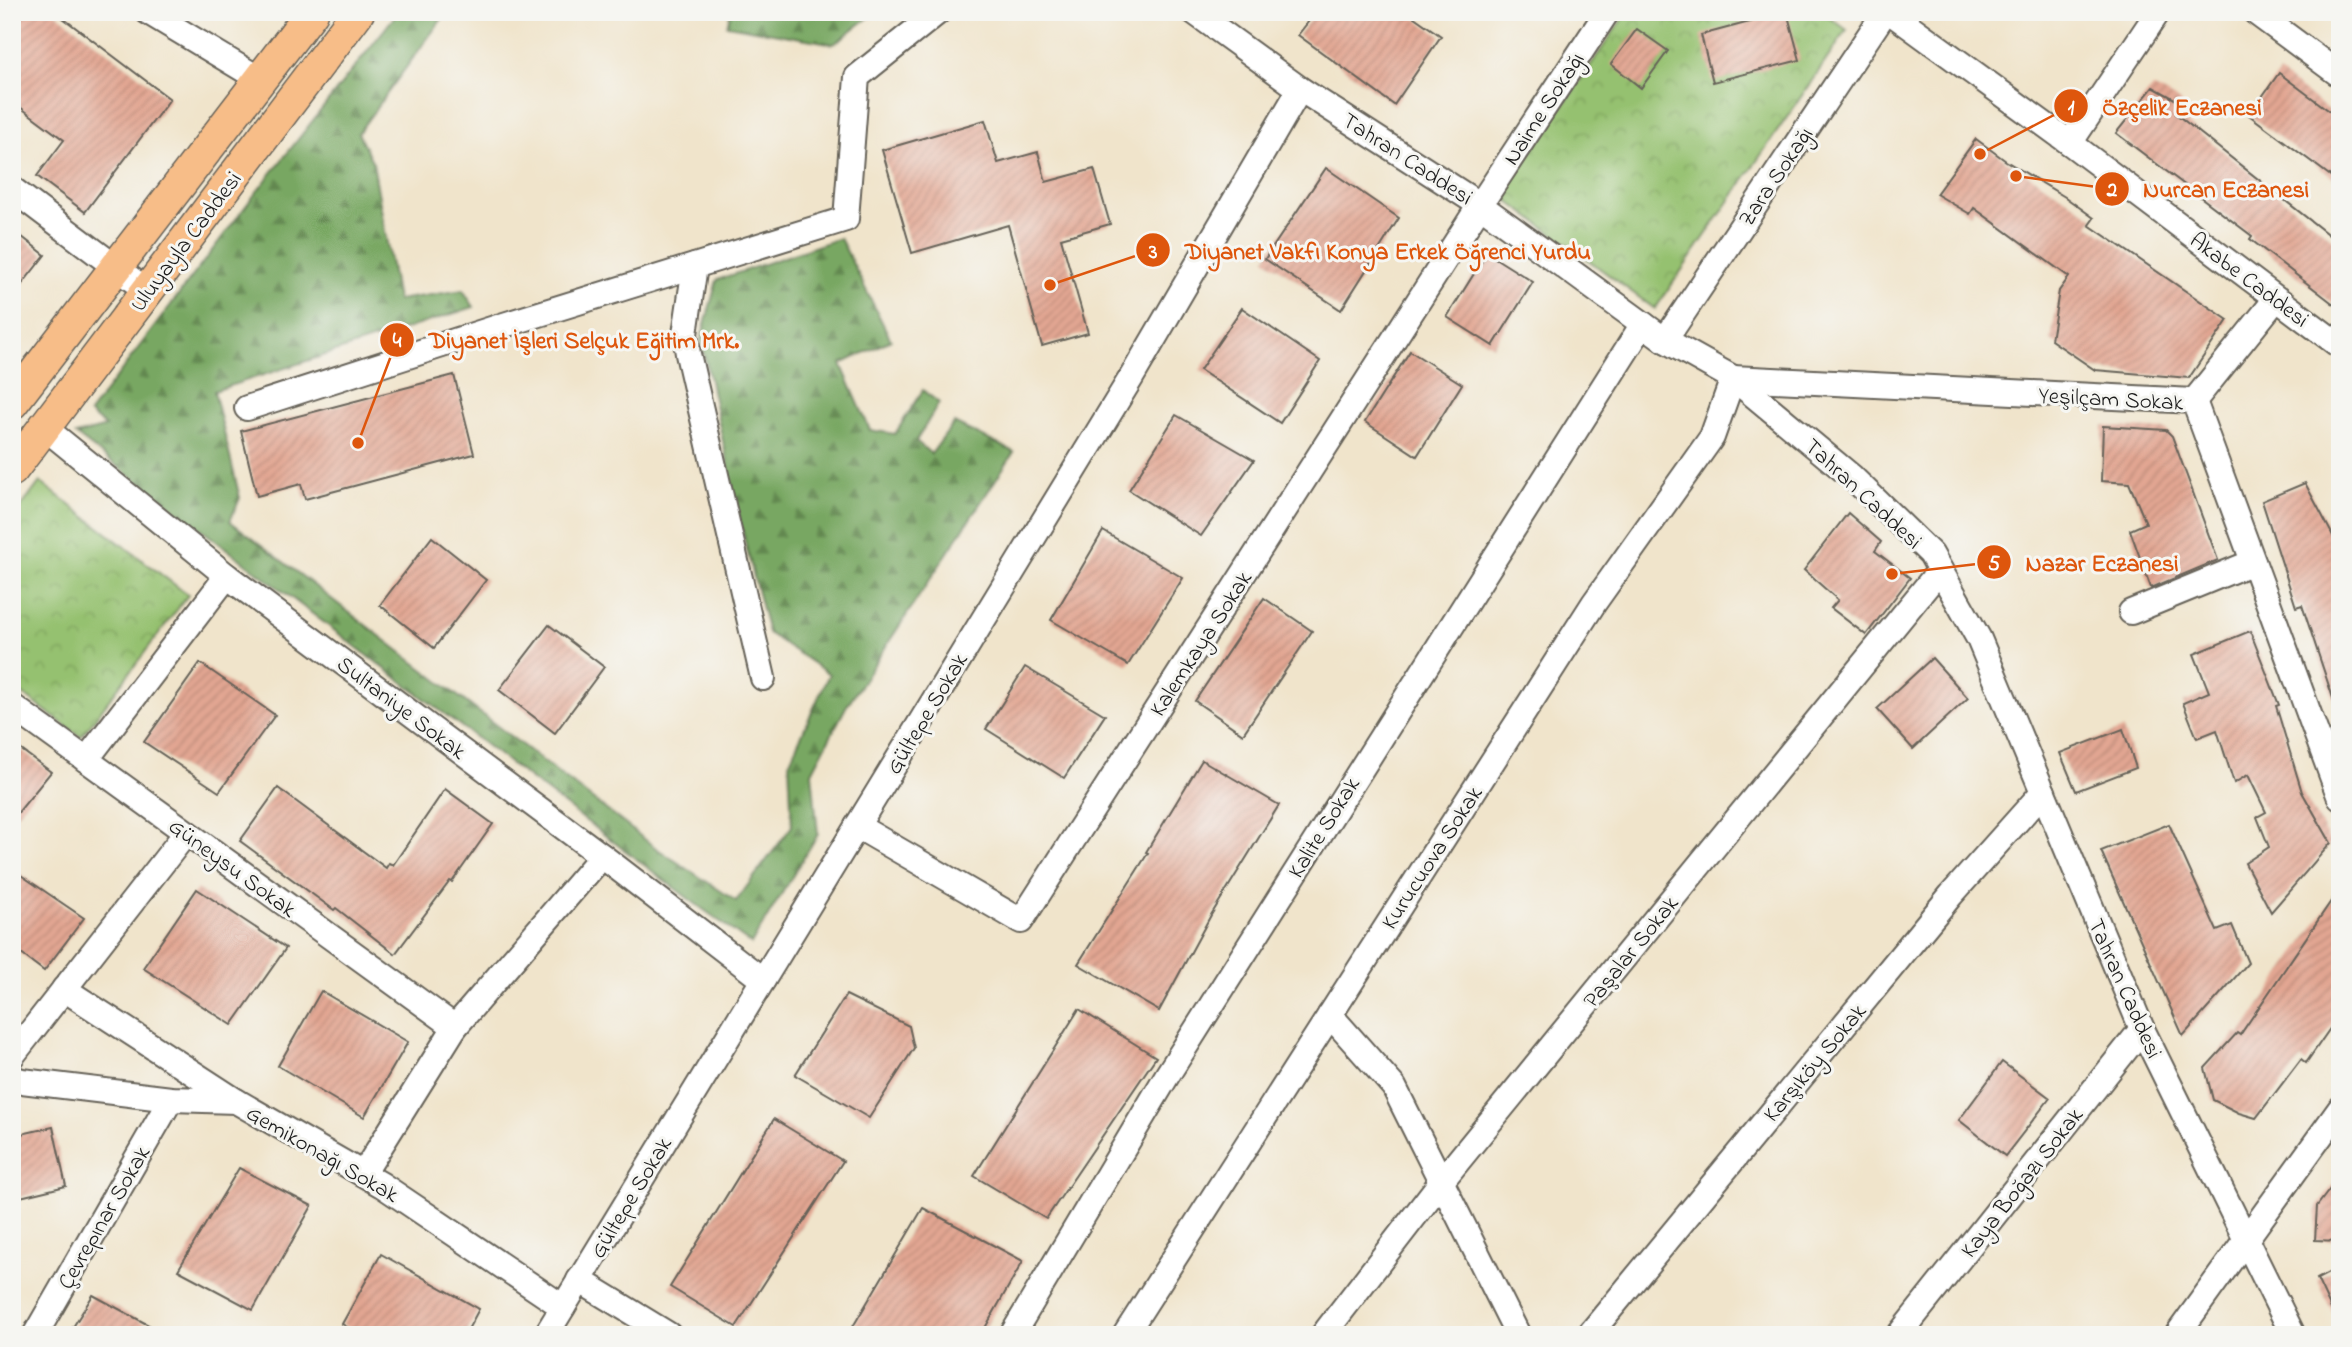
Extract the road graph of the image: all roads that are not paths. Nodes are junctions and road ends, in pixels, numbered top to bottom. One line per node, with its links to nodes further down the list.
1 (148, 12): 11 (street)
2 (312, 12): 11 (main road, Uluyayla Caddesi)
3 (358, 12): 18 (main road, Uluyayla Caddesi)
4 (938, 12): 16 (street)
5 (1194, 12): 12 (street, Tahran Caddesi)
6 (1607, 12): 15 (street, Naime Sokağı)
7 (1888, 12): 13 (street, Akabe Caddesi); 21 (street, Zara Sokağı)
8 (2158, 12): 13 (street)
9 (2255, 12): 10 (street)
10 (2340, 75)
11 (261, 80): 17 (main road, Uluyayla Caddesi)
12 (1300, 89): 15 (street, Tahran Caddesi); 38 (street, Gültepe Sokak)
13 (2070, 143): 19 (street, Akabe Caddesi)
14 (12, 189): 17 (street)
15 (1480, 205): 20 (street, Tahran Caddesi); 38 (street, Kalemkaya Sokak)
16 (695, 266): 26 (street); 33 (street)
17 (117, 268): 18 (street); 25 (main road, Uluyayla Caddesi)
18 (147, 291): 27 (main road, Uluyayla Caddesi)
19 (2276, 299): 22 (street, Akabe Caddesi); 24 (street)
20 (1643, 324): 21 (street, Tahran Caddesi); 59 (street, Kalite Sokak)
21 (1665, 340): 23 (street, Tahran Caddesi)
22 (2340, 346)
23 (1733, 378): 24 (street, Yeşilçam Sokak); 30 (street, Tahran Caddesi); 43 (street, Kurucuova Sokak)
24 (2194, 401): 29 (street, Yeşilçam Sokak)
25 (12, 402)
26 (247, 408)
27 (45, 428): 28 (main road, Uluyayla Caddesi); 31 (street, Sultaniye Sokak)
28 (12, 470)
29 (2253, 562): 32 (street); 37 (street, Yeşilçam Sokak)
30 (1940, 570): 36 (street, Tahran Caddesi); 52 (street, Paşalar Sokak)
31 (227, 576): 35 (street); 40 (street, Sultaniye Sokak)
32 (2131, 612)
33 (763, 678)
34 (12, 706): 35 (street, Güneysu Sokak)
35 (86, 760): 39 (street, Güneysu Sokak)
36 (2043, 792): 45 (street, Tahran Caddesi); 63 (street, Karşıköy Sokak)
37 (2340, 798)
38 (857, 826): 41 (street, Gültepe Sokak)
39 (186, 832): 42 (street); 44 (street, Güneysu Sokak)
40 (602, 856): 41 (street, Sultaniye Sokak); 44 (street)
41 (763, 980): 54 (street, Gültepe Sokak)
42 (64, 989): 46 (street); 49 (street)
43 (1330, 1015): 52 (street); 60 (street, Kurucuova Sokak)
44 (455, 1027): 51 (street)
45 (2142, 1029): 53 (street, Tahran Caddesi); 64 (street, Kaya Boğazı Sokak)
46 (12, 1056)
47 (12, 1078): 48 (street, Gemikonağı Sokak)
48 (171, 1099): 49 (street, Gemikonağı Sokak); 56 (street, Çevrepınar Sokak)
49 (236, 1101): 51 (street, Gemikonağı Sokak)
50 (2340, 1109): 53 (street)
51 (363, 1174): 55 (street, Gemikonağı Sokak)
52 (1441, 1182): 61 (street, Paşalar Sokak); 62 (street)
53 (2247, 1237): 65 (street); 66 (street, Tahran Caddesi)
54 (579, 1280): 55 (street, Gültepe Sokak); 58 (street)
55 (563, 1307): 57 (street, Gültepe Sokak)
56 (35, 1335)
57 (546, 1335)
58 (669, 1335)
59 (1012, 1335)
60 (1125, 1335)
61 (1323, 1335)
62 (1518, 1335)
63 (1589, 1335)
64 (1899, 1335)
65 (2177, 1335)
66 (2293, 1335)

